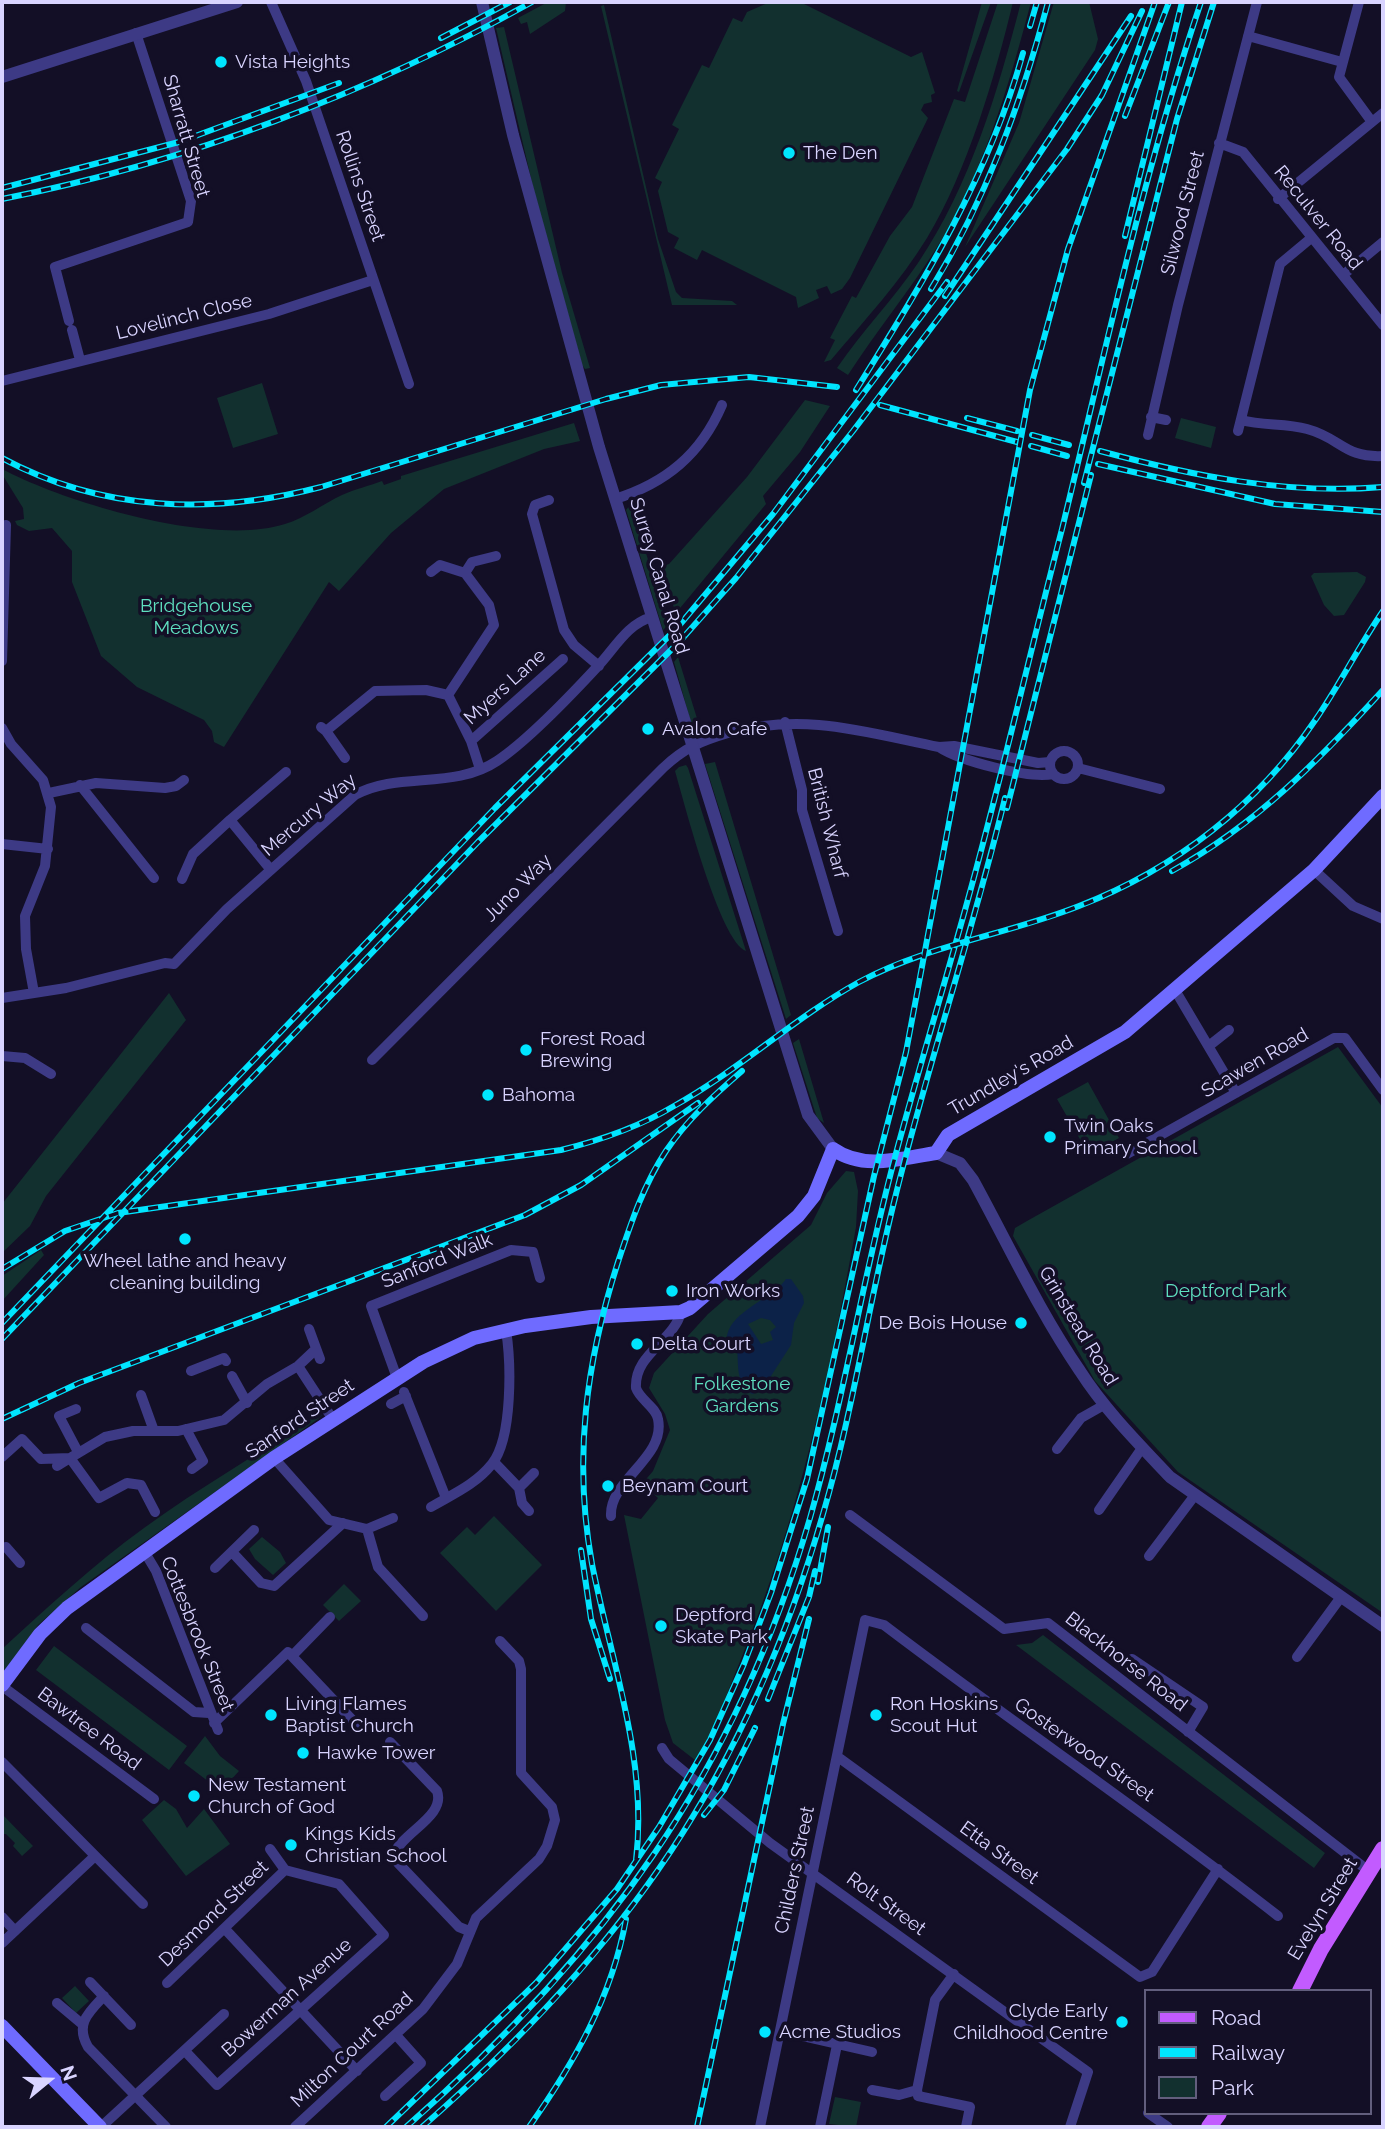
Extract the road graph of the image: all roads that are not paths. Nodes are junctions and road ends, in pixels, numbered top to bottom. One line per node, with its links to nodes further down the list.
1 (237, 2): 6 (street)
2 (271, 2): 17 (street, Rollins Street)
3 (482, 2): 27 (street, Surrey Canal Road)
4 (1257, 2): 7 (street, Silwood Street)
5 (1359, 2): 8 (street)
6 (136, 33): 9 (street); 19 (street, Sharratt Street)
7 (1248, 36): 8 (street); 12 (street, Silwood Street)
8 (1342, 62): 11 (street)
9 (2, 77)
10 (1383, 113): 11 (street)
11 (1372, 122): 13 (street)
12 (1219, 143): 13 (street, Reculver Road); 23 (street, Silwood Street)
13 (1278, 199): 14 (street, Reculver Road)
14 (1310, 239): 16 (street, Reculver Road); 26 (street)
15 (1383, 242): 16 (street)
16 (1343, 275): 18 (street, Reculver Road)
17 (373, 280): 19 (street, Lovelinch Close); 21 (street, Rollins Street)
18 (1383, 325)
19 (80, 360): 20 (street, Lovelinch Close)
20 (2, 381)
21 (409, 384)
22 (722, 405): 27 (street)
23 (1151, 416): 24 (street); 25 (street, Silwood Street)
24 (1166, 420)
25 (1147, 435)
26 (1383, 456)
27 (615, 499): 33 (street, Surrey Canal Road)
28 (549, 500): 36 (street)
29 (6, 525): 35 (street)
30 (496, 556): 32 (street)
31 (431, 572): 32 (street)
32 (465, 573): 37 (street, Myers Lane)
33 (652, 617): 36 (street, Mercury Way); 41 (street, Surrey Canal Road)
34 (563, 659): 40 (street, Myers Lane)
35 (2, 661)
36 (599, 666): 46 (street, Mercury Way)
37 (449, 695): 40 (street, Myers Lane); 43 (street, Myers Lane)
38 (785, 722): 41 (street); 42 (street); 62 (street, British Wharf)
39 (2, 728): 52 (street)
40 (471, 741): 46 (street, Myers Lane)
41 (691, 744): 69 (street, Juno Way); 73 (street, Surrey Canal Road)
42 (939, 747): 44 (street); 48 (street)
43 (345, 758)
44 (1050, 762): 45 (street); 48 (street)
45 (1078, 768): 48 (street); 51 (street)
46 (480, 769): 57 (street, Mercury Way)
47 (286, 772): 54 (street)
48 (1057, 776)
49 (184, 780): 50 (street)
50 (80, 785): 52 (street); 59 (street)
51 (1160, 789)
52 (48, 793): 56 (street)
53 (1383, 796): 58 (main road, Trundley's Road)
54 (230, 820): 57 (street); 60 (street)
55 (2, 845): 56 (street)
56 (48, 849): 64 (street)
57 (271, 870): 64 (street, Mercury Way)
58 (1314, 870): 61 (street); 63 (main road, Trundley's Road)
59 (155, 878)
60 (182, 878)
61 (1383, 919)
62 (838, 931)
63 (1175, 990): 67 (street); 74 (main road, Trundley's Road)
64 (34, 993): 65 (street)
65 (2, 998)
66 (1229, 1030): 67 (street)
67 (1210, 1045): 72 (street)
68 (2, 1056): 70 (street)
69 (372, 1059)
70 (51, 1074)
71 (1383, 1090): 72 (street, Scawen Road)
72 (1236, 1093): 75 (street, Scawen Road)
73 (833, 1149): 74 (main road); 77 (main road)
74 (936, 1153): 88 (street, Grinstead Road)
75 (1127, 1154)
76 (540, 1278): 84 (street, Sanford Walk)
77 (681, 1312): 79 (main road, Sanford Street); 114 (street)
78 (309, 1329): 81 (street)
79 (506, 1330): 84 (main road, Sanford Street); 100 (street)
80 (226, 1361): 82 (street)
81 (298, 1366): 86 (street); 90 (street)
82 (191, 1371)
83 (232, 1376): 86 (street)
84 (397, 1378): 90 (main road, Sanford Street)
85 (141, 1395): 92 (street)
86 (247, 1402): 91 (street)
87 (391, 1404): 107 (street)
88 (1104, 1405): 93 (street, Grinstead Road); 94 (street)
89 (76, 1409): 96 (street)
90 (332, 1418): 98 (main road, Sanford Street)
91 (186, 1429): 92 (street); 99 (street)
92 (154, 1431): 96 (street)
93 (1142, 1448): 105 (street, Grinstead Road); 110 (street)
94 (1057, 1449)
95 (215, 1453): 99 (street)
96 (74, 1455): 97 (street); 101 (street); 106 (street)
97 (2, 1457)
98 (274, 1458): 116 (street); 120 (main road, Sanford Street)
99 (203, 1461): 102 (street)
100 (494, 1462): 104 (street); 107 (street)
101 (57, 1466)
102 (192, 1469)
103 (534, 1473): 104 (street)
104 (519, 1488): 112 (street)
105 (1195, 1495): 122 (street); 125 (street, Grinstead Road)
106 (99, 1498): 108 (street); 111 (street)
107 (446, 1498): 109 (street)
108 (90, 1506)
109 (431, 1507)
110 (1099, 1510)
111 (155, 1511)
112 (529, 1511)
113 (850, 1515): 138 (street, Blackhorse Road)
114 (611, 1516)
115 (393, 1518): 117 (street)
116 (343, 1523): 117 (street); 121 (street)
117 (367, 1529): 126 (street)
118 (254, 1530): 121 (street)
119 (4, 1549): 123 (street)
120 (144, 1551): 135 (main road, Sanford Street); 136 (street, Cottesbrook Street)
121 (232, 1552): 124 (street)
122 (1149, 1556)
123 (20, 1563)
124 (215, 1568)
125 (1341, 1597): 129 (street, Grinstead Road); 133 (street)
126 (423, 1616)
127 (330, 1617): 132 (street)
128 (865, 1620): 141 (street, Childers Street); 147 (street, Gosterwood Street)
129 (1383, 1626)
130 (86, 1628): 136 (street)
131 (500, 1641): 156 (street, Milton Court Road)
132 (292, 1656): 136 (street); 137 (street)
133 (1297, 1657)
134 (1132, 1659): 138 (street)
135 (2, 1686): 143 (street, Bawtree Road)
136 (214, 1722)
137 (359, 1727)
138 (1188, 1732): 150 (street, Blackhorse Road)
139 (390, 1742): 156 (street)
140 (662, 1748): 149 (street, Rolt Street)
141 (838, 1756): 147 (street, Etta Street); 149 (street, Childers Street)
142 (2, 1762): 146 (street)
143 (155, 1800)
144 (270, 1849): 148 (street, Desmond Street)
145 (1383, 1849): 150 (main road, Evelyn Street)
146 (95, 1856): 151 (street); 155 (street)
147 (1218, 1869): 152 (street, Gosterwood Street)
148 (285, 1870): 154 (street, Desmond Street); 157 (street, Desmond Street)
149 (811, 1872): 159 (street, Rolt Street); 170 (street, Childers Street)
150 (1370, 1872): 162 (main road, Evelyn Street)
151 (143, 1904)
152 (1278, 1916)
153 (2, 1917): 155 (street)
154 (225, 1929): 161 (street, Desmond Street); 165 (street)
155 (15, 1931): 158 (street)
156 (468, 1931): 171 (street, Milton Court Road)
157 (384, 1935): 165 (street, Bowerman Avenue)
158 (2, 1943)
159 (954, 1974): 177 (street); 187 (street, Rolt Street)
160 (90, 1982): 163 (street)
161 (167, 1983)
162 (1301, 1989)
163 (104, 1996): 167 (street); 169 (street)
164 (58, 2003): 167 (street)
165 (301, 2010): 173 (street, Bowerman Avenue); 175 (street)
166 (224, 2014): 173 (street)
167 (82, 2024): 178 (street)
168 (2, 2025): 181 (main road)
169 (131, 2025)
170 (780, 2031): 172 (street); 184 (street, Childers Street)
171 (396, 2035): 175 (street, Milton Court Road); 179 (street)
172 (837, 2045): 174 (street); 185 (street)
173 (185, 2051): 178 (street)
174 (872, 2052)
175 (357, 2071): 183 (street, Milton Court Road)
176 (872, 2090): 177 (street)
177 (916, 2090): 186 (street)
178 (135, 2096): 181 (street); 182 (street)
179 (385, 2096)
180 (1150, 2115): 188 (street)
181 (101, 2127)
182 (166, 2127)
183 (295, 2127)
184 (760, 2127)
185 (820, 2127)
186 (966, 2127)
187 (1070, 2127)
188 (1168, 2127)

